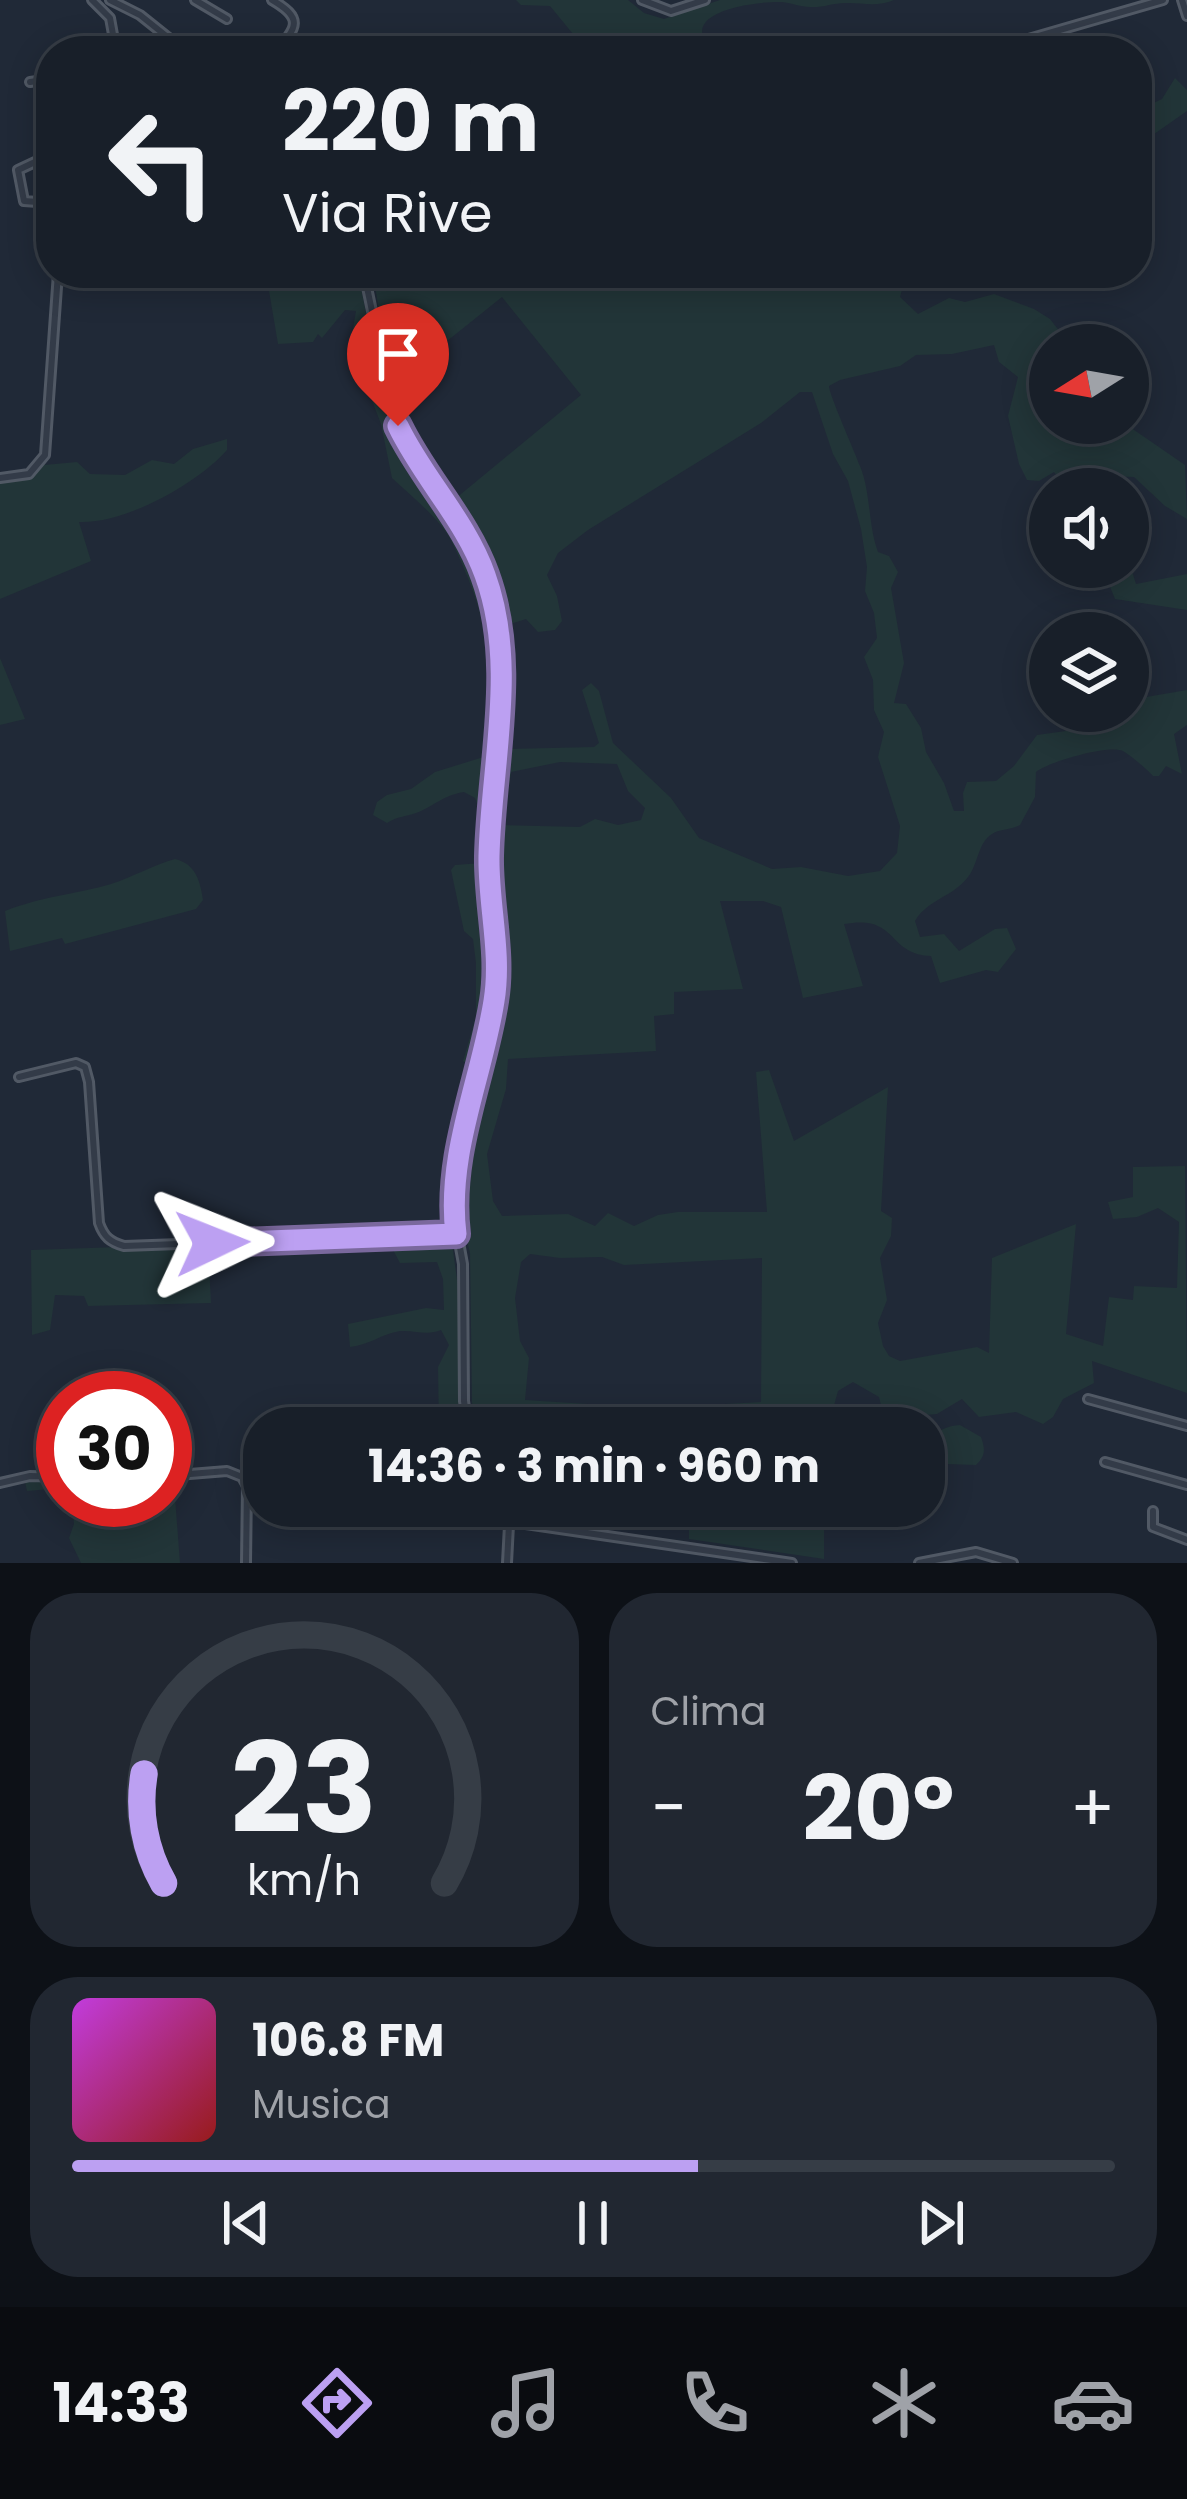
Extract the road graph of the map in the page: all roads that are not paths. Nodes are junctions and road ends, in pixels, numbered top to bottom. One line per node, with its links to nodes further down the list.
1 (92, 0): 11 (street)
2 (110, 0): 12 (street)
3 (195, 0): 10 (street)
4 (272, 0): 13 (street)
5 (642, 0): 6 (street)
6 (705, 0)
7 (1163, 0): 14 (street)
8 (1182, 0): 9 (street)
9 (1187, 16)
10 (227, 19)
11 (113, 36)
12 (166, 36)
13 (290, 36)
14 (1039, 36)
15 (36, 81): 16 (street)
16 (30, 82)
17 (35, 162): 18 (street)
18 (36, 204)
19 (57, 288): 21 (street)
20 (367, 288): 23 (street)
21 (0, 478)
22 (19, 1077): 23 (street)
23 (457, 1235): 25 (street)
24 (1088, 1399): 26 (street)
25 (465, 1407)
26 (1187, 1426)
27 (1106, 1462): 31 (street)
28 (192, 1474): 36 (street)
29 (36, 1476): 30 (street)
30 (0, 1483)
31 (1187, 1485)
32 (1153, 1510): 35 (street)
33 (512, 1527): 37 (street)
34 (546, 1527): 38 (street)
35 (1187, 1540)
36 (246, 1563)
37 (508, 1563)
38 (792, 1563)
39 (920, 1563): 40 (street)
40 (1013, 1563)

